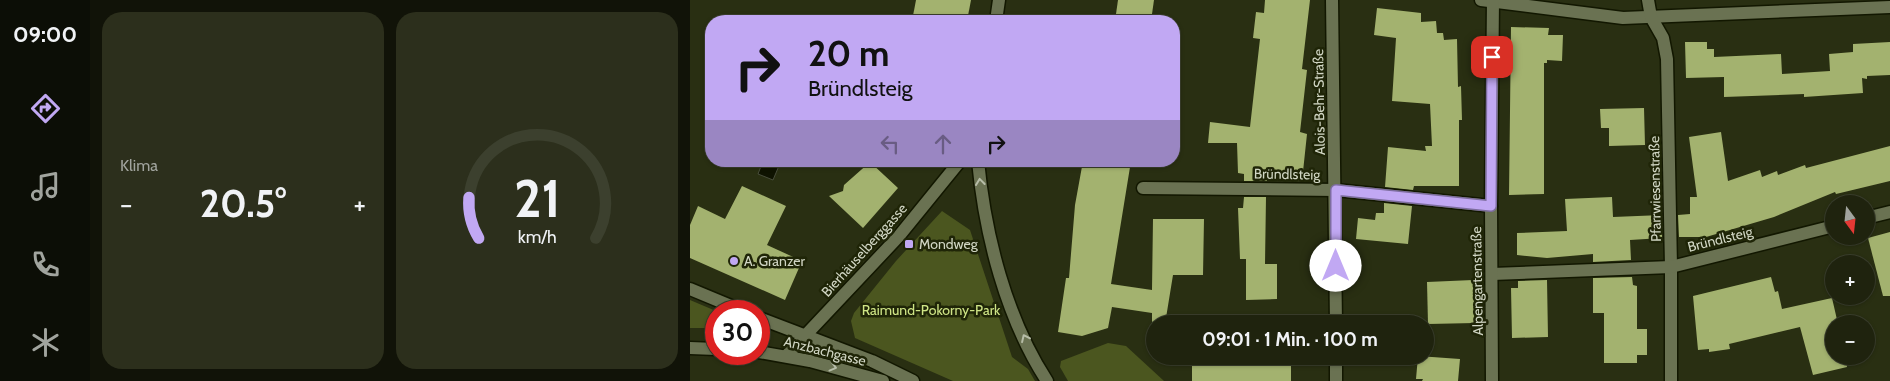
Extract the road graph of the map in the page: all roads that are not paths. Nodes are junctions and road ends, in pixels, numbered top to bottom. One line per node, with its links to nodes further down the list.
1 (999, 0): 7 (street)
2 (1332, 0): 12 (street, Alois-Behr-Straße)
3 (1489, 0): 8 (street); 13 (street, Alpengartenstraße)
4 (1648, 0): 8 (street, Pfarrwiesenstraße)
5 (1822, 5): 6 (street); 8 (street)
6 (1890, 7)
7 (997, 15)
8 (1651, 17): 17 (street, Pfarrwiesenstraße)
9 (955, 167): 23 (street, Bierhäuselberggasse)
10 (979, 167): 31 (street, one-way to 10)
11 (1143, 188): 12 (street, Bründlsteig)
12 (1336, 190): 13 (street, Bründlsteig); 21 (street, Alois-Behr-Straße)
13 (1491, 206): 18 (street, Alpengartenstraße)
14 (1890, 212): 15 (street)
15 (1875, 216)
16 (1825, 228): 17 (street, Bründlsteig)
17 (1671, 267): 18 (street, Bründlsteig); 34 (street, Pfarrwiesenstraße)
18 (1492, 274): 33 (street, Alpengartenstraße)
19 (690, 288): 20 (street)
20 (718, 300)
21 (1336, 315)
22 (770, 322): 23 (street)
23 (807, 335): 27 (street, Bierhäuselberggasse); 30 (street, Anzbachgasse)
24 (690, 348): 25 (street)
25 (705, 349)
26 (770, 354): 27 (street, Anzbachgasse)
27 (786, 356): 29 (street, Anzbachgasse, one-way to 29)
28 (1336, 365): 32 (street)
29 (883, 381)
30 (913, 381)
31 (1047, 381)
32 (1336, 381)
33 (1492, 381)
34 (1671, 381)

